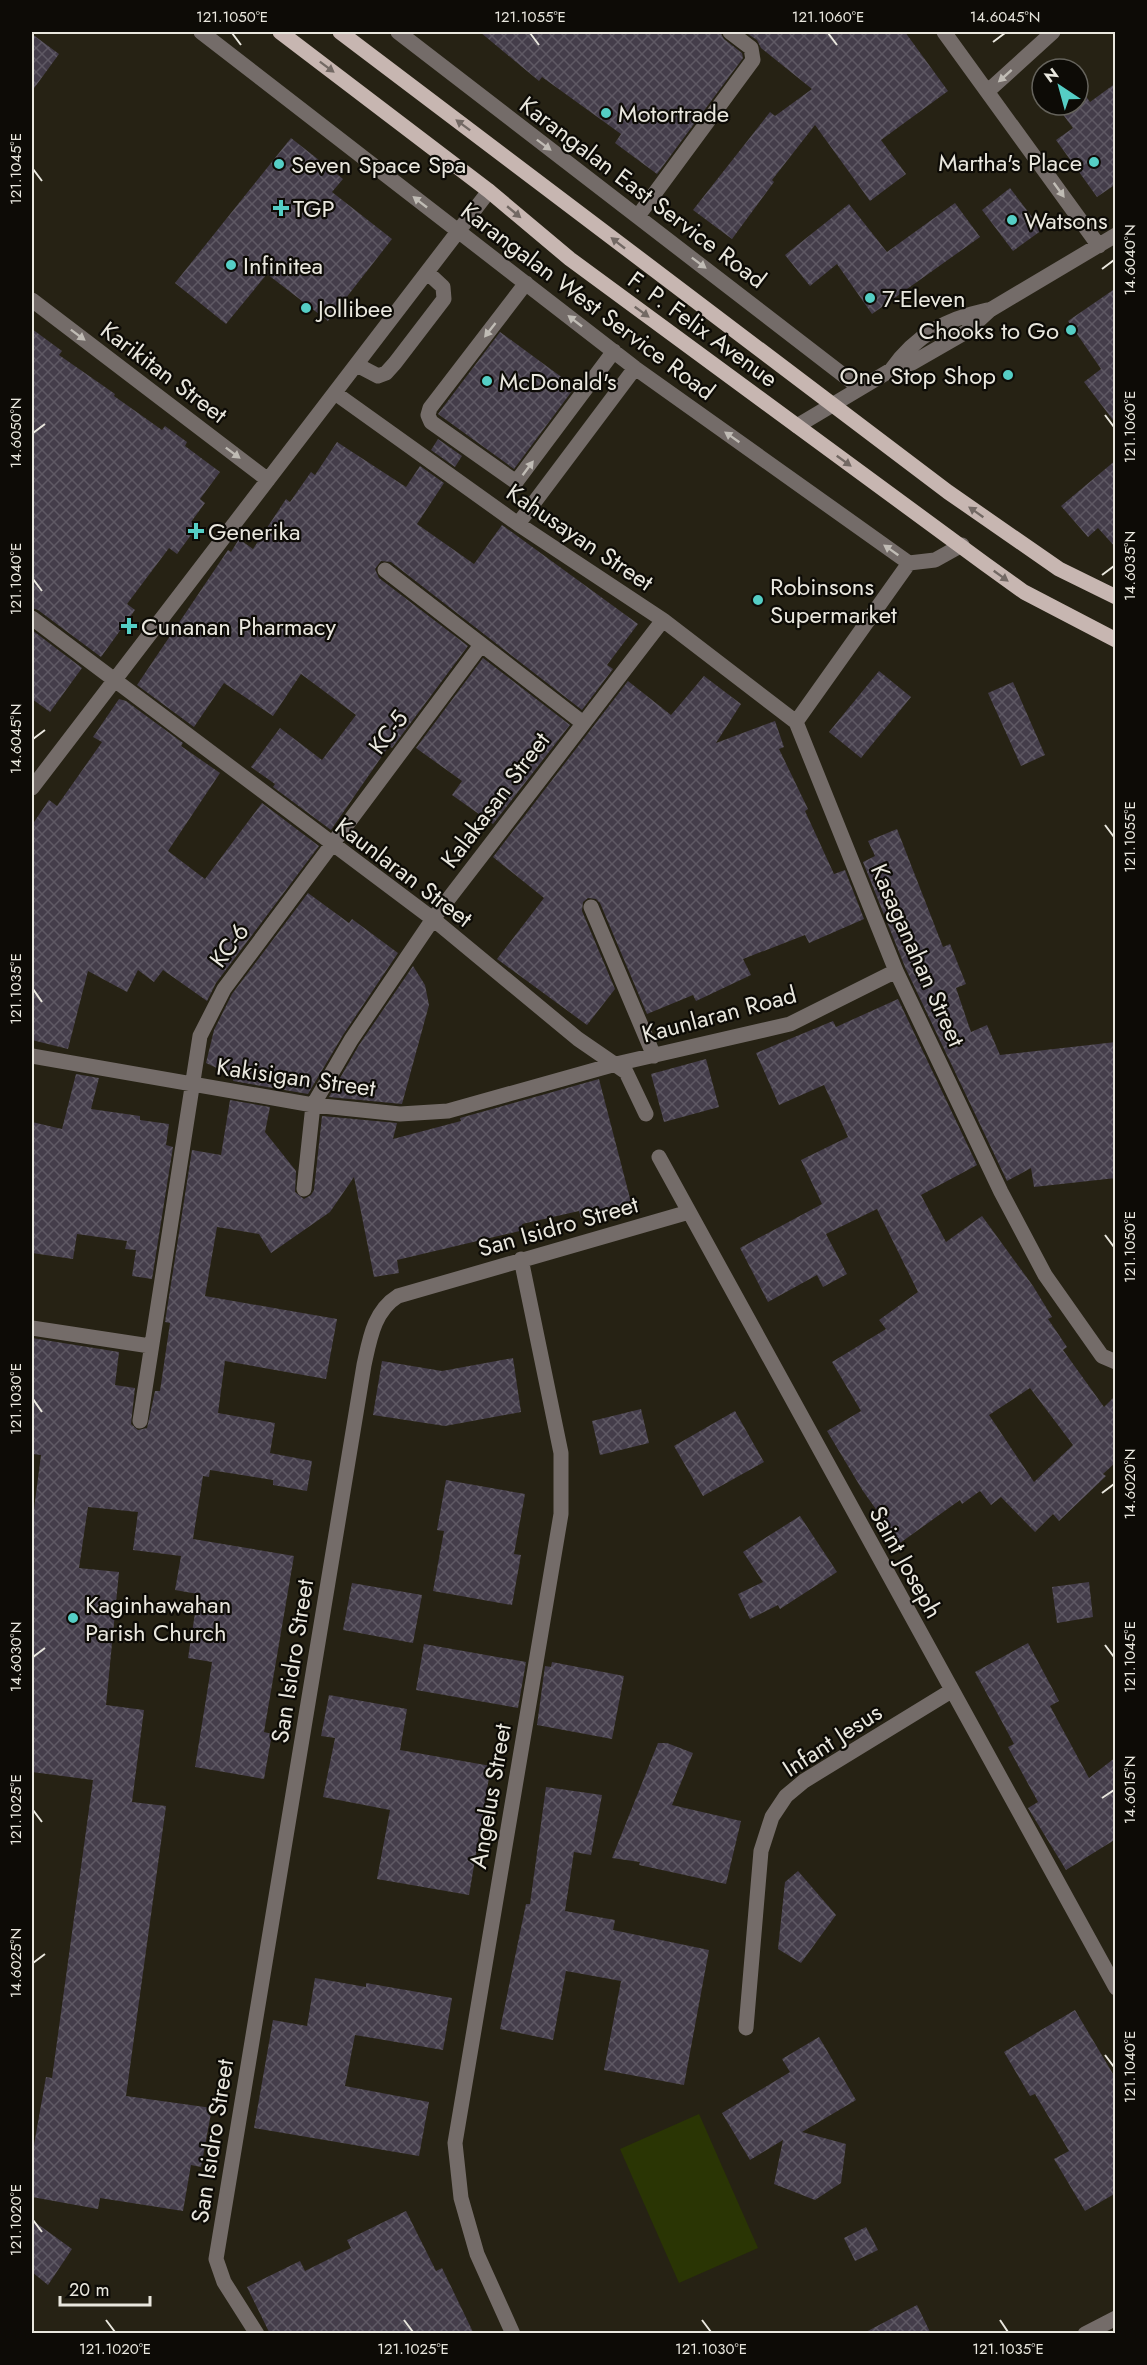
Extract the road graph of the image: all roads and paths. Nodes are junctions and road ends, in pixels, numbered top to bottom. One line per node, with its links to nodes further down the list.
1 (201, 32): 11 (street, Karangalan West Service Road, one-way to 1)
2 (280, 32): 9 (main road, F. P. Felix Avenue, one-way to 9)
3 (340, 32): 22 (main road, F. P. Felix Avenue, one-way to 3)
4 (398, 32): 10 (street, Karangalan East Service Road, one-way to 10)
5 (730, 32): 10 (street)
6 (944, 32): 8 (street)
7 (1053, 32): 8 (street, one-way to 8)
8 (988, 91): 13 (street, one-way to 13)
9 (489, 191): 11 (street); 23 (main road, F. P. Felix Avenue, one-way to 23)
10 (638, 216): 20 (street, Karangalan East Service Road, one-way to 20)
11 (459, 232): 14 (street); 15 (street, Karangalan West Service Road)
12 (1116, 235): 13 (street)
13 (1100, 246): 20 (street)
14 (428, 273): 18 (street); 18 (street)
15 (526, 283): 17 (street, Karangalan West Service Road, one-way to 15); 17 (street, one-way to 17)
16 (32, 300): 24 (street, Karikitan Street, one-way to 24)
17 (614, 351): 19 (street, Karangalan West Service Road)
18 (357, 365): 21 (street)
19 (635, 368): 25 (street); 27 (street, Karangalan West Service Road, one-way to 19)
20 (860, 388): 22 (street)
21 (335, 393): 24 (street); 25 (street, Kahusayan Street)
22 (833, 405): 23 (street); 29 (main road, F. P. Felix Avenue, one-way to 22)
23 (796, 426): 26 (main road, F. P. Felix Avenue, one-way to 26)
24 (268, 480): 34 (street)
25 (518, 524): 31 (street, Kahusayan Street)
26 (962, 545): 27 (street); 32 (main road, F. P. Felix Avenue, one-way to 32)
27 (909, 563): 35 (street)
28 (385, 570): 33 (street)
29 (1116, 597)
30 (32, 618): 34 (street, Kaunlaran Street)
31 (663, 620): 35 (street, Kahusayan Street); 36 (street, Kalakasan Street)
32 (1116, 640)
33 (482, 645): 36 (street); 38 (street, KC-5)
34 (116, 680): 37 (street); 38 (street, Kaunlaran Street)
35 (796, 722): 41 (street, Kasaganahan Street)
36 (583, 723): 40 (street, Kalakasan Street)
37 (32, 788)
38 (331, 845): 40 (street, Kaunlaran Street); 45 (street, KC-6)
39 (591, 908): 43 (street)
40 (433, 919): 44 (street, Kaunlaran Street); 46 (street, Kalakasan Street)
41 (896, 971): 43 (street, Kaunlaran Road); 54 (street, Kasaganahan Street)
42 (32, 1056): 45 (street)
43 (654, 1056): 44 (street, Kaunlaran Road)
44 (616, 1064): 46 (street, Kakisigan Street); 47 (street, Kaunlaran Street)
45 (194, 1085): 46 (street, Kakisigan Street); 53 (street, Kakisigan Street)
46 (313, 1105): 49 (street)
47 (646, 1114)
48 (659, 1157): 50 (street, Saint Joseph)
49 (304, 1190)
50 (689, 1212): 51 (street, San Isidro Street); 56 (street, Saint Joseph)
51 (521, 1259): 60 (street, San Isidro Street); 61 (street, Angelus Street)
52 (32, 1328): 53 (street)
53 (150, 1346): 55 (street, Kakisigan Street)
54 (1116, 1362)
55 (140, 1421)
56 (951, 1691): 57 (street, Saint Joseph); 58 (street, Infant Jesus)
57 (1116, 1988)
58 (746, 2028)
59 (1116, 2318): 62 (street)
60 (257, 2334)
61 (513, 2334)
62 (1085, 2334)

